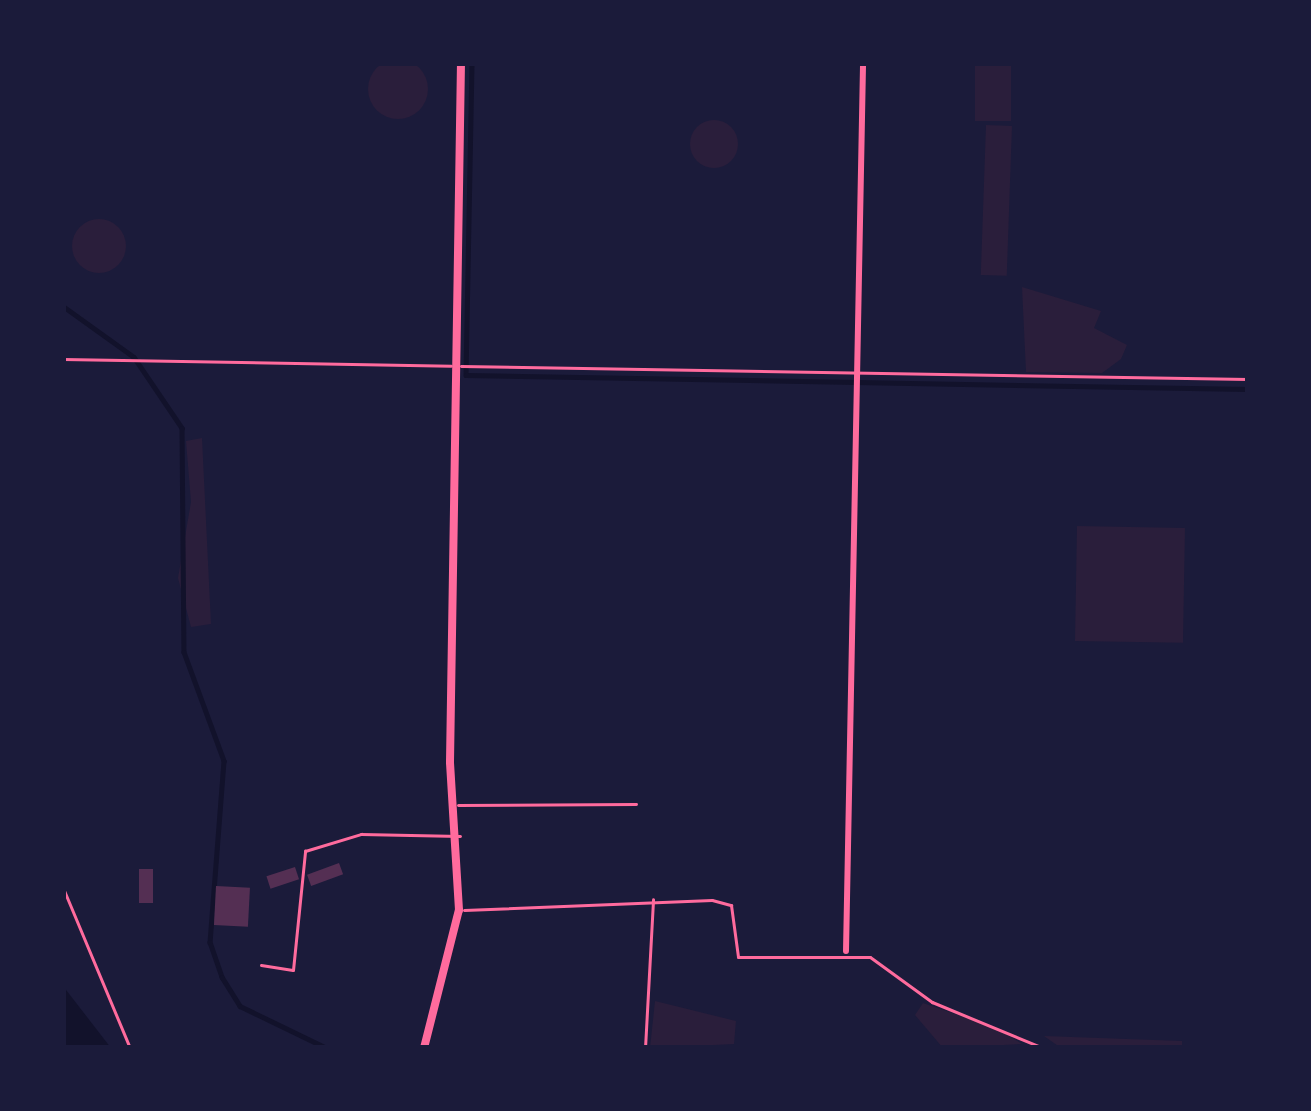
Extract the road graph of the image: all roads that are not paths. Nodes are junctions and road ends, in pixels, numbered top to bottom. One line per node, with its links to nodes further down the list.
1 (461, 63): 4 (street)
2 (863, 63): 5 (street)
3 (63, 359): 4 (lane)
4 (457, 366): 5 (lane); 7 (street)
5 (860, 374): 6 (lane); 13 (street)
6 (1248, 379)
7 (458, 805): 8 (lane); 9 (street)
8 (636, 805)
9 (460, 836): 12 (street); 14 (lane)
10 (63, 888): 15 (lane)
11 (653, 897): 12 (lane); 13 (lane); 17 (lane)
12 (459, 910): 16 (street)
13 (846, 950): 18 (lane)
14 (261, 965)
15 (130, 1048)
16 (424, 1048)
17 (645, 1048)
18 (1042, 1048)

